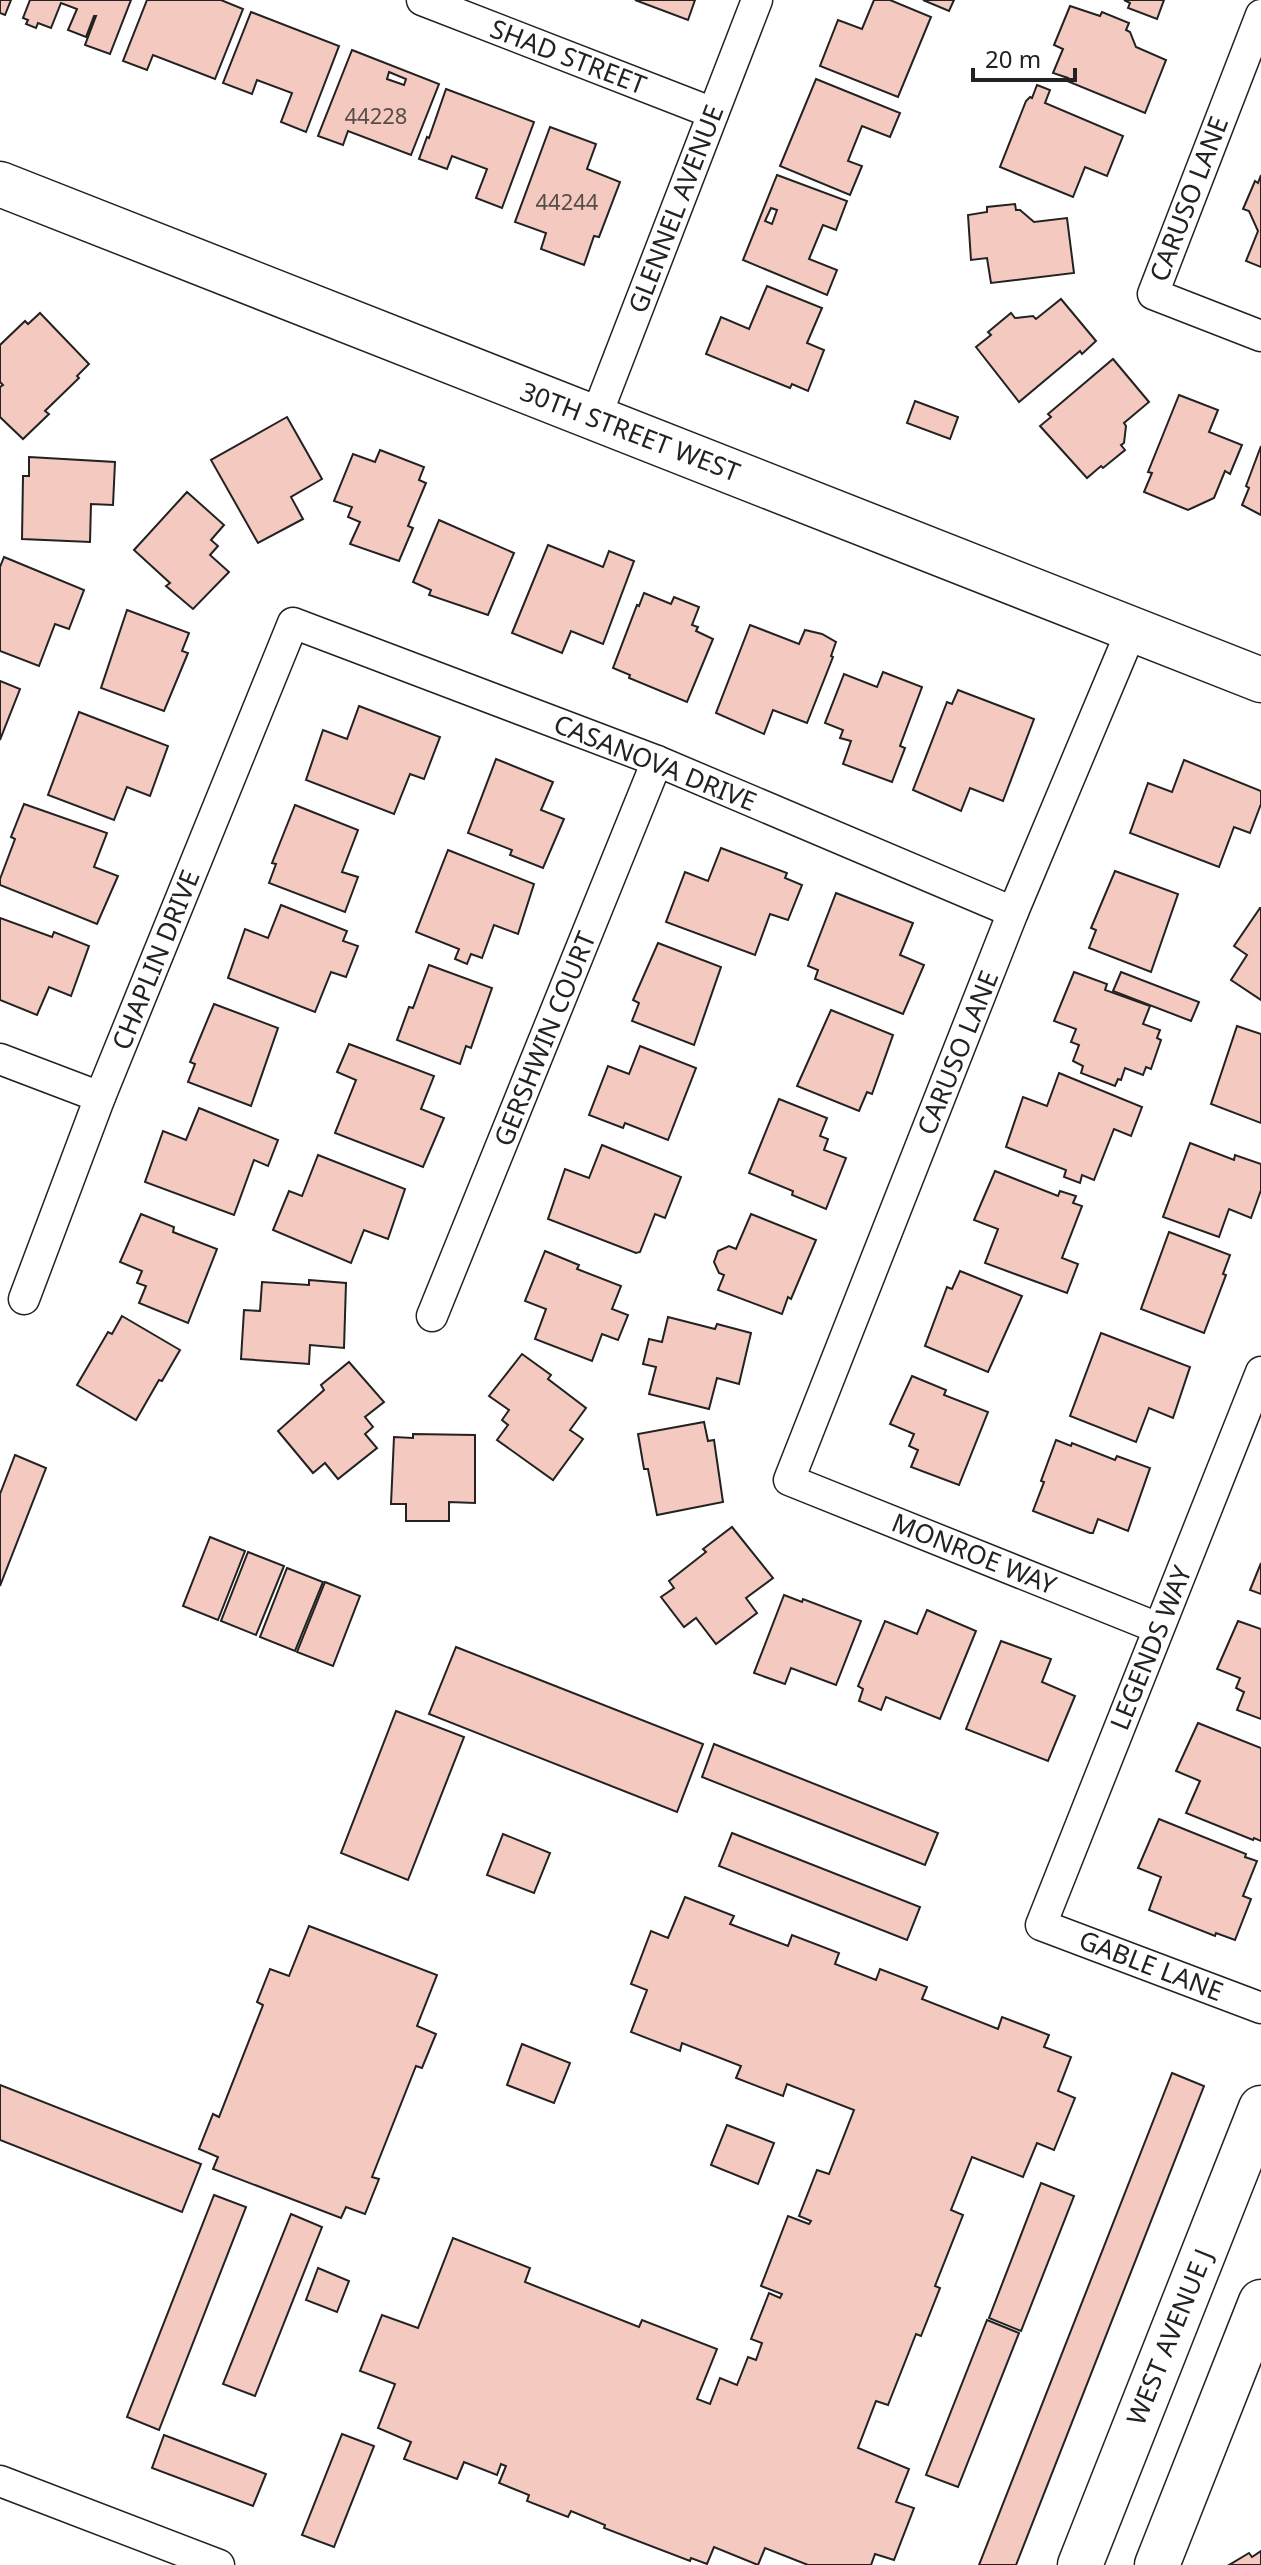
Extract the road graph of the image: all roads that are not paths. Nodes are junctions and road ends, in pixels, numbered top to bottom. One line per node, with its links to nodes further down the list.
1 (422, 0): 4 (street, SHAD STREET)
2 (757, 0): 4 (street, GLENNEL AVENUE)
3 (1261, 15): 6 (street, CARUSO LANE)
4 (713, 113): 7 (street, GLENNEL AVENUE)
5 (0, 184): 7 (main road, 30TH STREET WEST)
6 (1261, 336)
7 (595, 419): 9 (main road, 30TH STREET WEST)
8 (293, 623): 11 (street, CASANOVA DRIVE); 14 (street, CHAPLIN DRIVE)
9 (1132, 629): 10 (main road, 30TH STREET WEST); 12 (street, CARUSO LANE)
10 (1261, 680)
11 (657, 761): 12 (street, CASANOVA DRIVE); 16 (street, GERSHWIN COURT)
12 (1013, 912): 18 (street, CARUSO LANE)
13 (0, 1059): 14 (street)
14 (100, 1097): 15 (street, CHAPLIN DRIVE)
15 (24, 1299)
16 (432, 1316)
17 (1261, 1372): 19 (street, LEGENDS WAY)
18 (789, 1480): 19 (street, MONROE WAY)
19 (1158, 1628): 20 (street, LEGENDS WAY)
20 (1041, 1925): 21 (street, GABLE LANE)
21 (1261, 2008)
22 (1261, 2108): 26 (main road, WEST AVENUE J)
23 (1261, 2302): 27 (main road)
24 (0, 2481): 25 (street)
25 (219, 2565)
26 (1080, 2565)
27 (1157, 2565)

